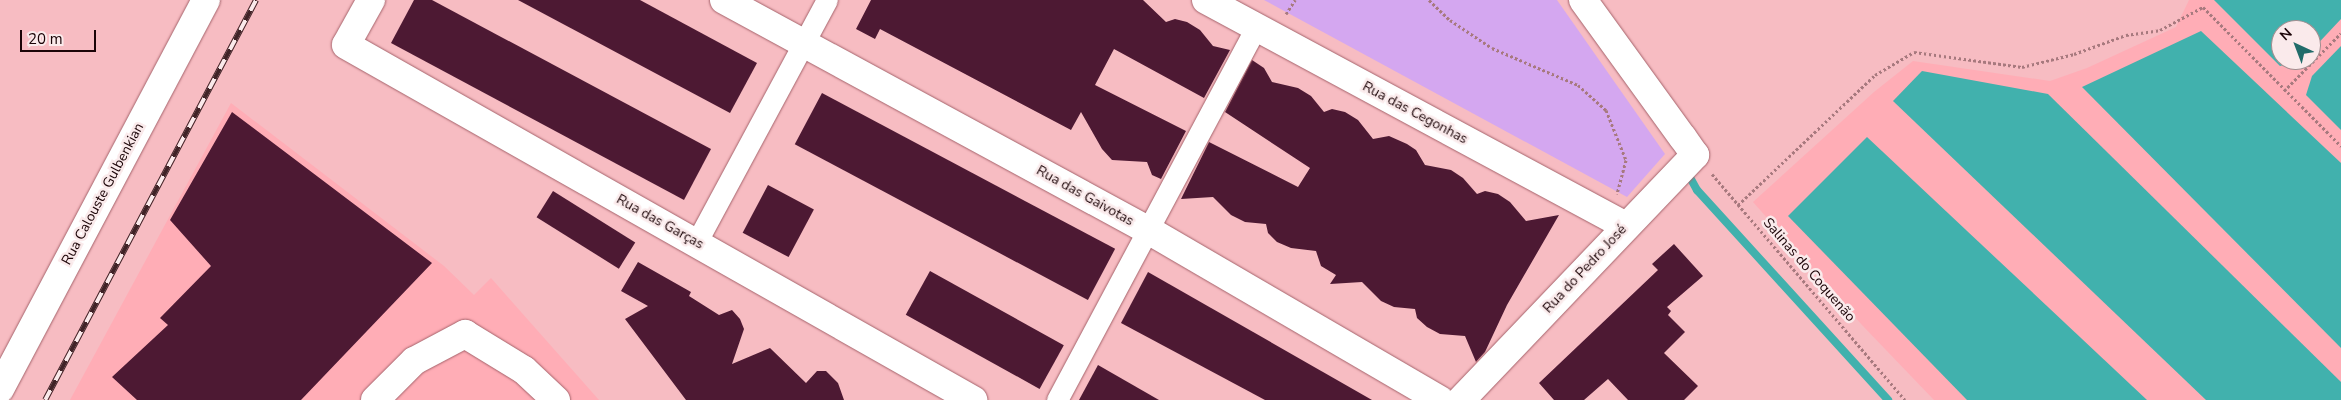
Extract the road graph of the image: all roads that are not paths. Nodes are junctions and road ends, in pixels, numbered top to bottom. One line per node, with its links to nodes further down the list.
1 (206, 0): 12 (street, Rua Calouste Gulbenkian)
2 (370, 0): 11 (street, Rua das Garças)
3 (724, 0): 8 (street, Rua das Gaivotas)
4 (827, 0): 8 (street)
5 (1206, 0): 7 (street, Rua das Cegonhas)
6 (1583, 0): 9 (street, Rua do Pedro José)
7 (1256, 27): 9 (street, Rua das Cegonhas); 10 (street)
8 (803, 43): 10 (street, Rua das Gaivotas); 11 (street)
9 (1618, 222): 18 (street, Rua do Pedro José)
10 (1148, 230): 16 (street); 17 (street, Rua das Gaivotas)
11 (696, 243): 15 (street, Rua das Garças)
12 (0, 389)
13 (375, 400): 14 (street)
14 (556, 400)
15 (973, 400)
16 (1057, 400)
17 (1440, 400)
18 (1461, 400)

